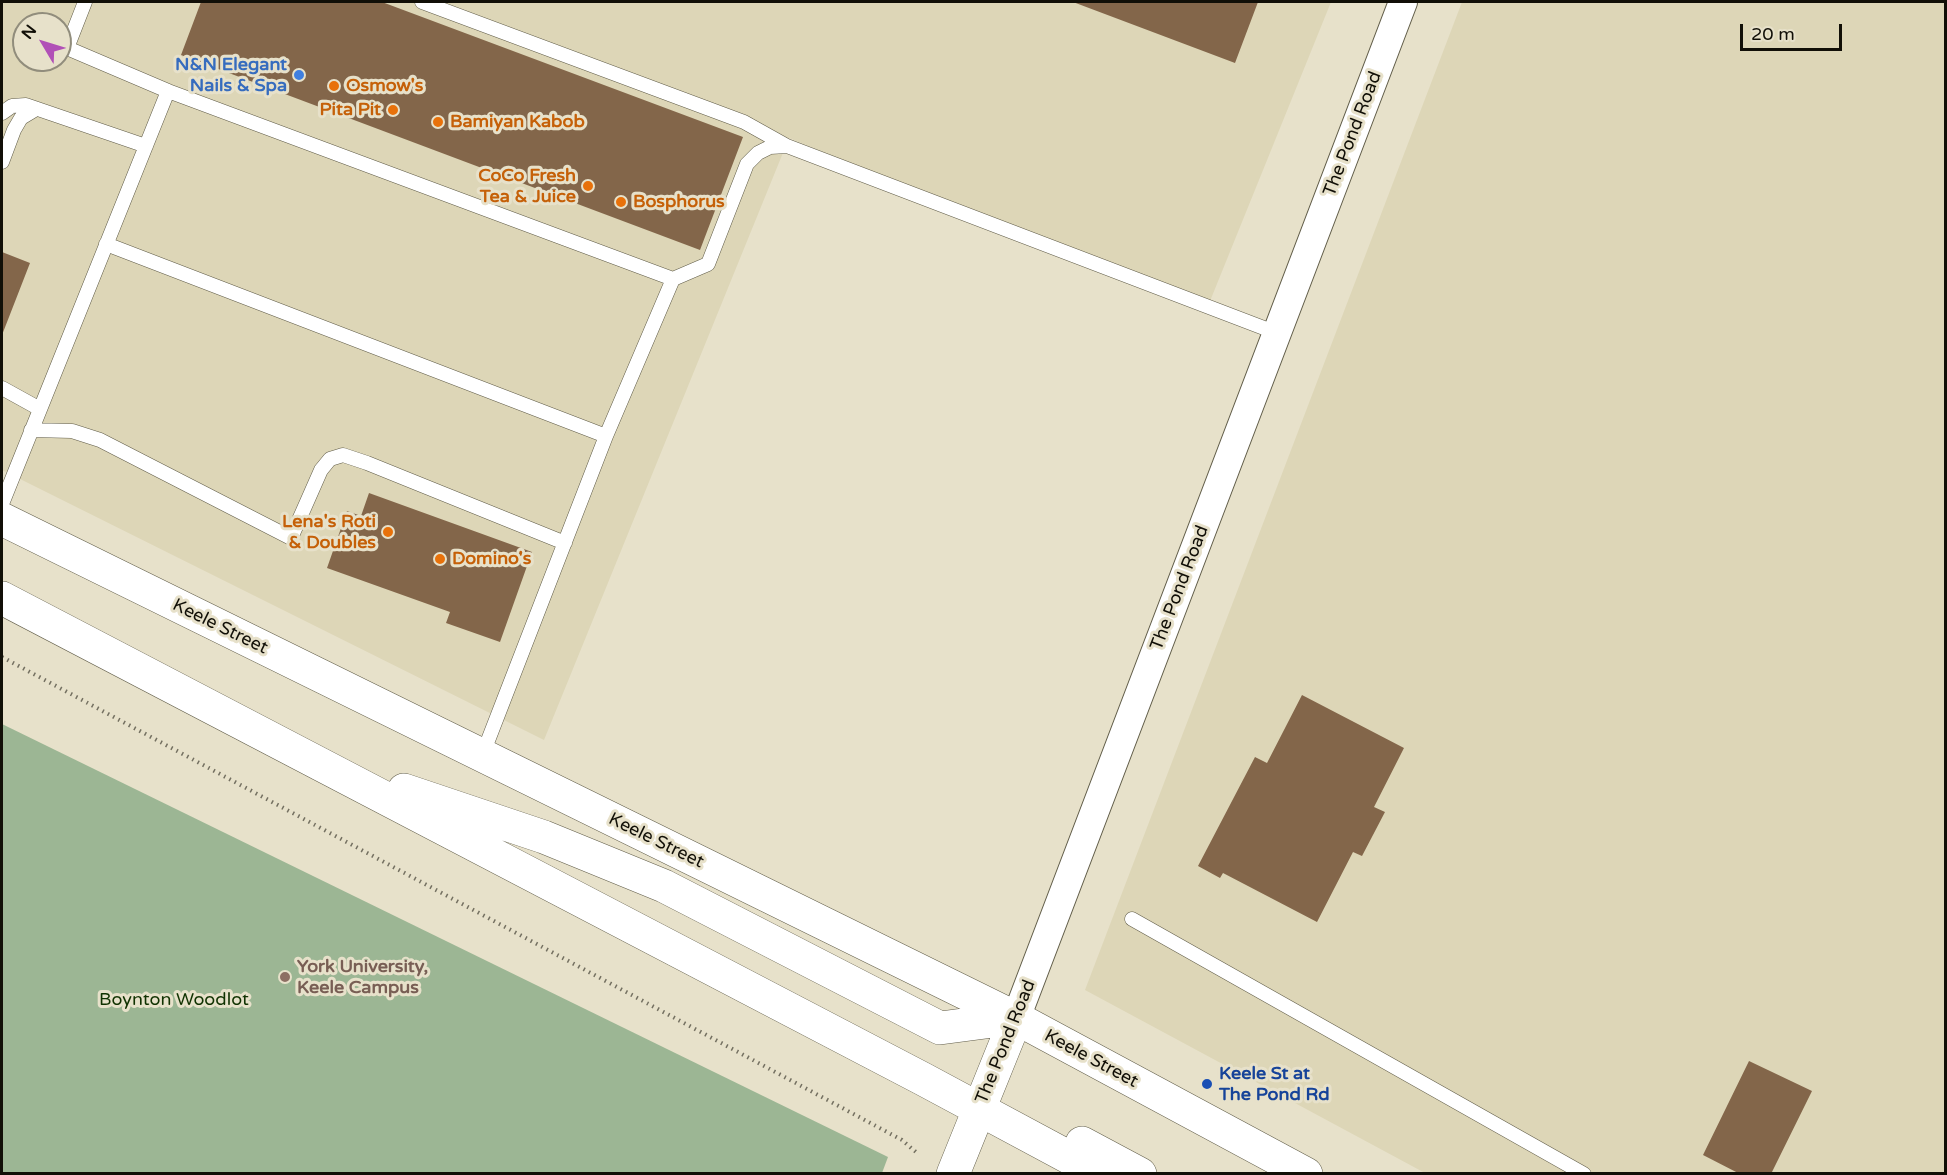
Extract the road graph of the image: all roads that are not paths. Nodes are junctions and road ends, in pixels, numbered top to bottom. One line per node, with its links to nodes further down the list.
1 (85, 2): 4 (lane)
2 (422, 2): 8 (lane)
3 (1403, 2): 12 (street, The Pond Road)
4 (168, 91): 7 (lane); 11 (lane)
5 (36, 109): 6 (lane); 7 (lane); 9 (lane)
6 (2, 113)
7 (146, 146): 10 (lane)
8 (788, 146): 11 (lane); 12 (lane)
9 (2, 162)
10 (106, 244): 14 (lane); 16 (lane)
11 (673, 279): 16 (lane)
12 (1277, 333): 24 (street, The Pond Road)
13 (2, 388): 14 (lane)
14 (40, 409): 15 (lane)
15 (31, 430): 17 (lane); 19 (lane)
16 (606, 436): 19 (lane)
17 (2, 504)
18 (2, 519): 21 (main road, Keele Street)
19 (565, 543): 21 (lane)
20 (2, 598): 22 (main road)
21 (482, 756): 24 (main road, Keele Street)
22 (306, 758): 24 (main road); 25 (main road)
23 (1132, 919): 30 (lane)
24 (1016, 1018): 25 (main road, The Pond Road); 29 (main road, Keele Street)
25 (979, 1110): 26 (main road, The Pond Road); 27 (main road); 28 (main road)
26 (953, 1173)
27 (1100, 1173)
28 (1140, 1173)
29 (1306, 1173)
30 (1584, 1173)

